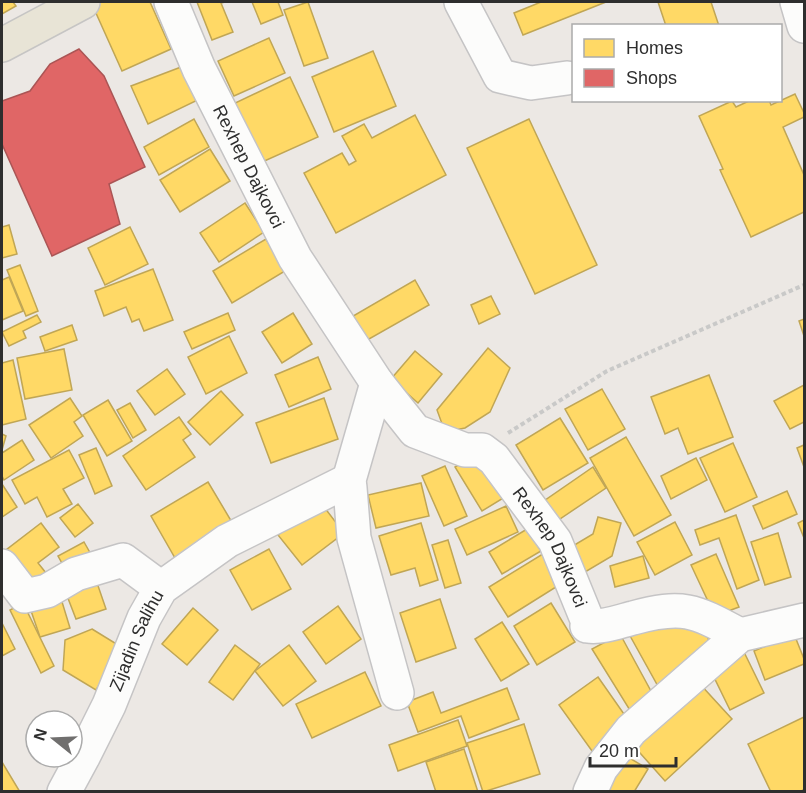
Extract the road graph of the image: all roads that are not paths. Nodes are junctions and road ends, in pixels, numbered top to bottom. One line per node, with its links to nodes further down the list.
1 (83, 2): 6 (main road)
2 (171, 2): 8 (street, Rexhep Dajkovci)
3 (461, 2): 7 (street)
4 (796, 2): 5 (street)
5 (804, 26)
6 (2, 45)
7 (567, 78)
8 (377, 383): 9 (street); 13 (street, Rexhep Dajkovci)
9 (350, 495): 11 (street, Zijadin Salihu); 14 (street)
10 (2, 566): 11 (street)
11 (161, 588): 15 (street, Zijadin Salihu)
12 (804, 620): 13 (street)
13 (740, 635): 16 (street)
14 (397, 693)
15 (64, 792)
16 (590, 792)

